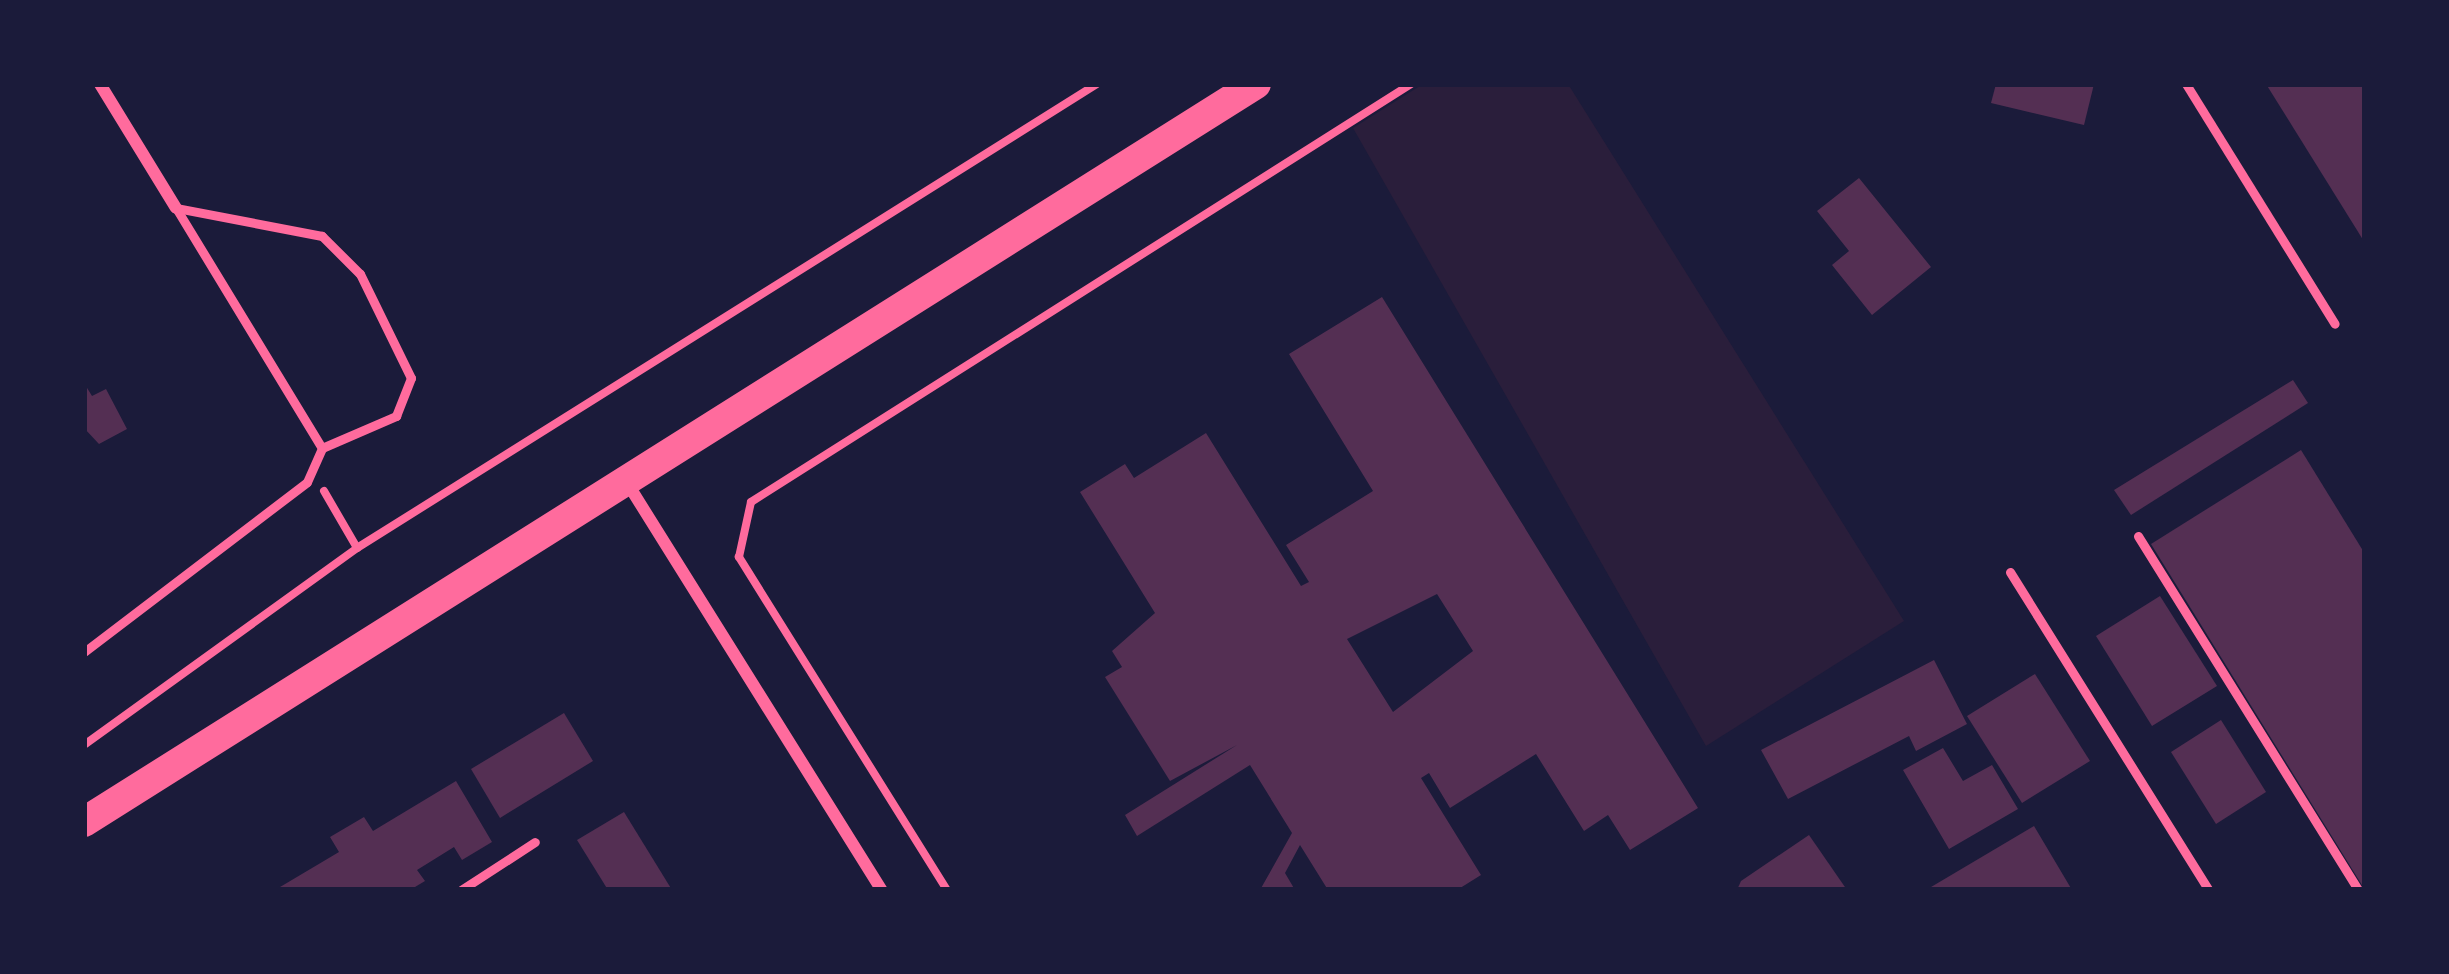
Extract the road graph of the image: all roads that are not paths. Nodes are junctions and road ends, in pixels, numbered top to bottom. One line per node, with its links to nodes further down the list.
1 (100, 84): 4 (street)
2 (1256, 84): 7 (main road)
3 (2186, 84): 5 (lane)
4 (176, 208): 6 (lane); 6 (lane)
5 (2335, 324)
6 (322, 448): 10 (lane)
7 (626, 480): 11 (main road); 14 (street)
8 (2138, 536): 16 (lane)
9 (2010, 572): 15 (lane)
10 (84, 652)
11 (84, 822)
12 (535, 842): 13 (lane)
13 (461, 890)
14 (882, 890)
15 (2209, 890)
16 (2358, 890)

